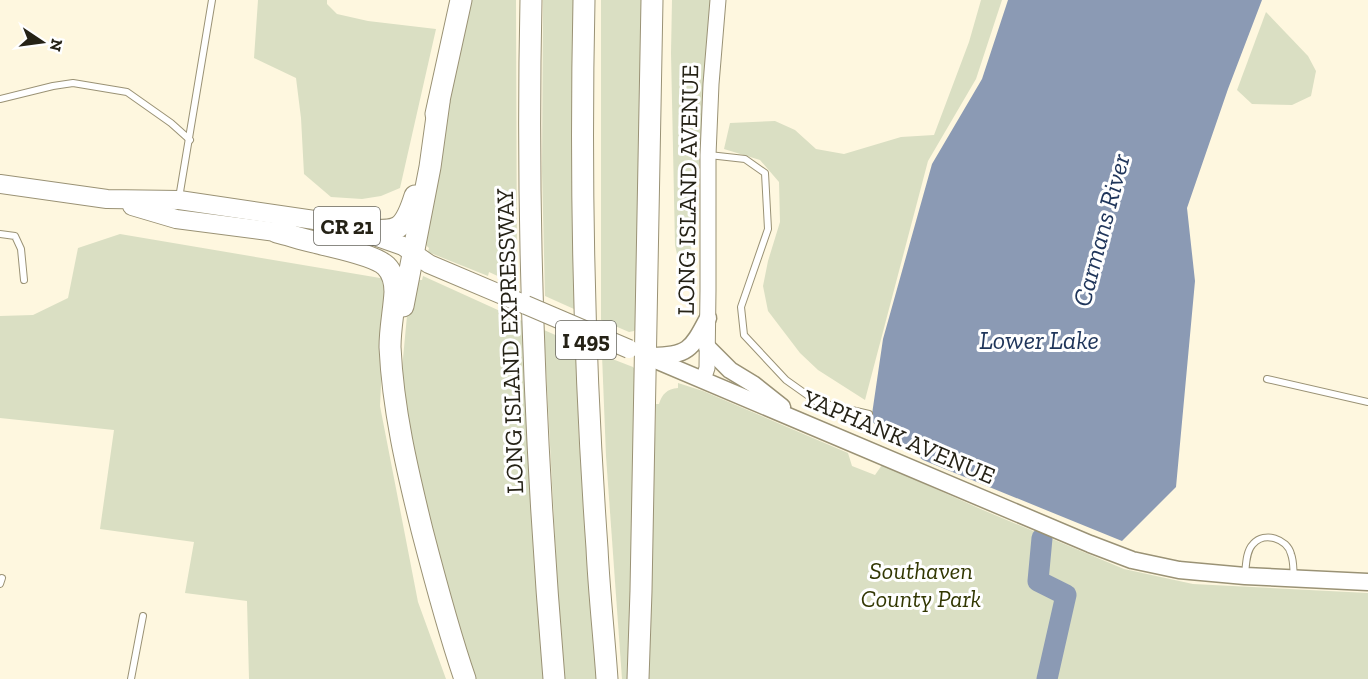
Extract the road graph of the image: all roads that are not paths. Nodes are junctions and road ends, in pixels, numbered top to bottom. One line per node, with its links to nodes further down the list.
1 (212, 0): 9 (lane)
2 (460, 0): 8 (highway)
3 (531, 0): 35 (highway, LONG ISLAND EXPRESSWAY / I 495)
4 (584, 0): 36 (highway, I 495)
5 (652, 0): 22 (highway)
6 (718, 0): 10 (street, LONG ISLAND AVENUE)
7 (0, 99): 9 (lane)
8 (439, 102): 15 (highway); 18 (highway)
9 (190, 140): 13 (lane)
10 (708, 155): 20 (street, LONG ISLAND AVENUE); 27 (lane)
11 (0, 184): 12 (main road, YAPHANK AVENUE / CR 21)
12 (107, 199): 13 (main road, YAPHANK AVENUE / CR 21); 14 (main road, YAPHANK AVENUE / CR 21)
13 (179, 200): 14 (lane); 15 (main road, YAPHANK AVENUE / CR 21)
14 (176, 219): 16 (main road, YAPHANK AVENUE / CR 21)
15 (360, 230): 18 (main road, YAPHANK AVENUE / CR 21)
16 (277, 232): 18 (main road, YAPHANK AVENUE / CR 21); 25 (highway)
17 (0, 234): 19 (lane)
18 (418, 260): 22 (main road, YAPHANK AVENUE / CR 21, bridge); 25 (highway)
19 (24, 280)
20 (708, 318): 21 (street, LONG ISLAND AVENUE); 22 (main road)
21 (707, 347): 24 (street, LONG ISLAND AVENUE); 28 (main road)
22 (637, 352): 24 (main road, YAPHANK AVENUE / CR 21); 37 (highway)
23 (1266, 379): 26 (lane)
24 (703, 380): 28 (main road, YAPHANK AVENUE / CR 21)
25 (394, 397): 34 (highway)
26 (1368, 402)
27 (869, 414)
28 (802, 422): 29 (main road, YAPHANK AVENUE / CR 21)
29 (1245, 576): 30 (main road, YAPHANK AVENUE / CR 21); 30 (lane)
30 (1294, 578): 31 (main road, YAPHANK AVENUE / CR 21)
31 (1368, 582)
32 (143, 615): 33 (lane)
33 (131, 679)
34 (465, 679)
35 (554, 679)
36 (608, 679)
37 (638, 679)

